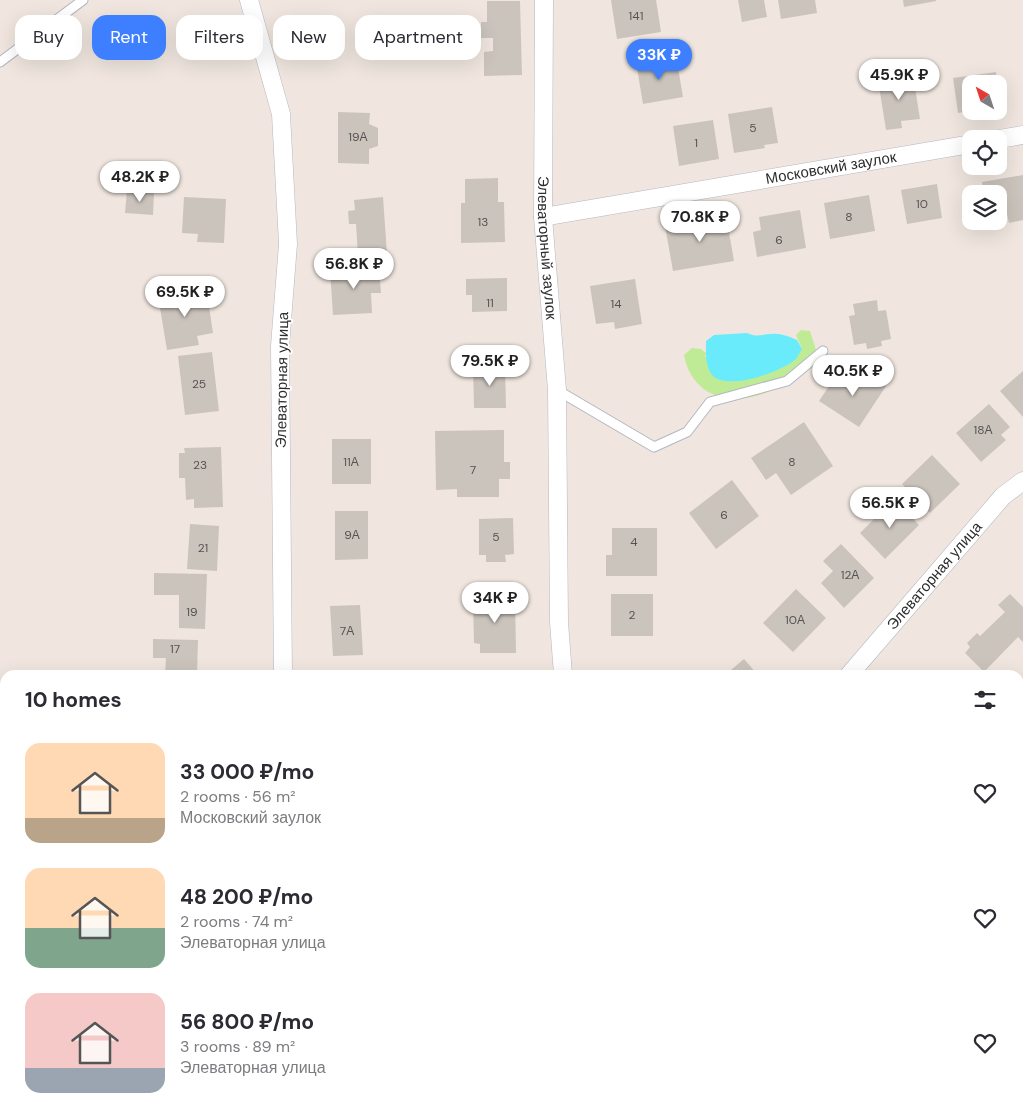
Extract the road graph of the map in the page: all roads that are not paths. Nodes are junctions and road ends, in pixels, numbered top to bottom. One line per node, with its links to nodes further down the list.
1 (83, 0): 4 (lane)
2 (249, 0): 12 (street, Элеваторная улица)
3 (544, 0): 8 (street, Элеваторный заулок)
4 (0, 62)
5 (1023, 135): 6 (street)
6 (1007, 138)
7 (962, 146): 8 (street, Московский заулок)
8 (543, 217): 10 (street, Элеваторный заулок)
9 (823, 351): 10 (lane)
10 (557, 390): 13 (street, Элеваторный заулок)
11 (1023, 481): 14 (street, Элеваторная улица)
12 (282, 670)
13 (563, 670)
14 (853, 670)

